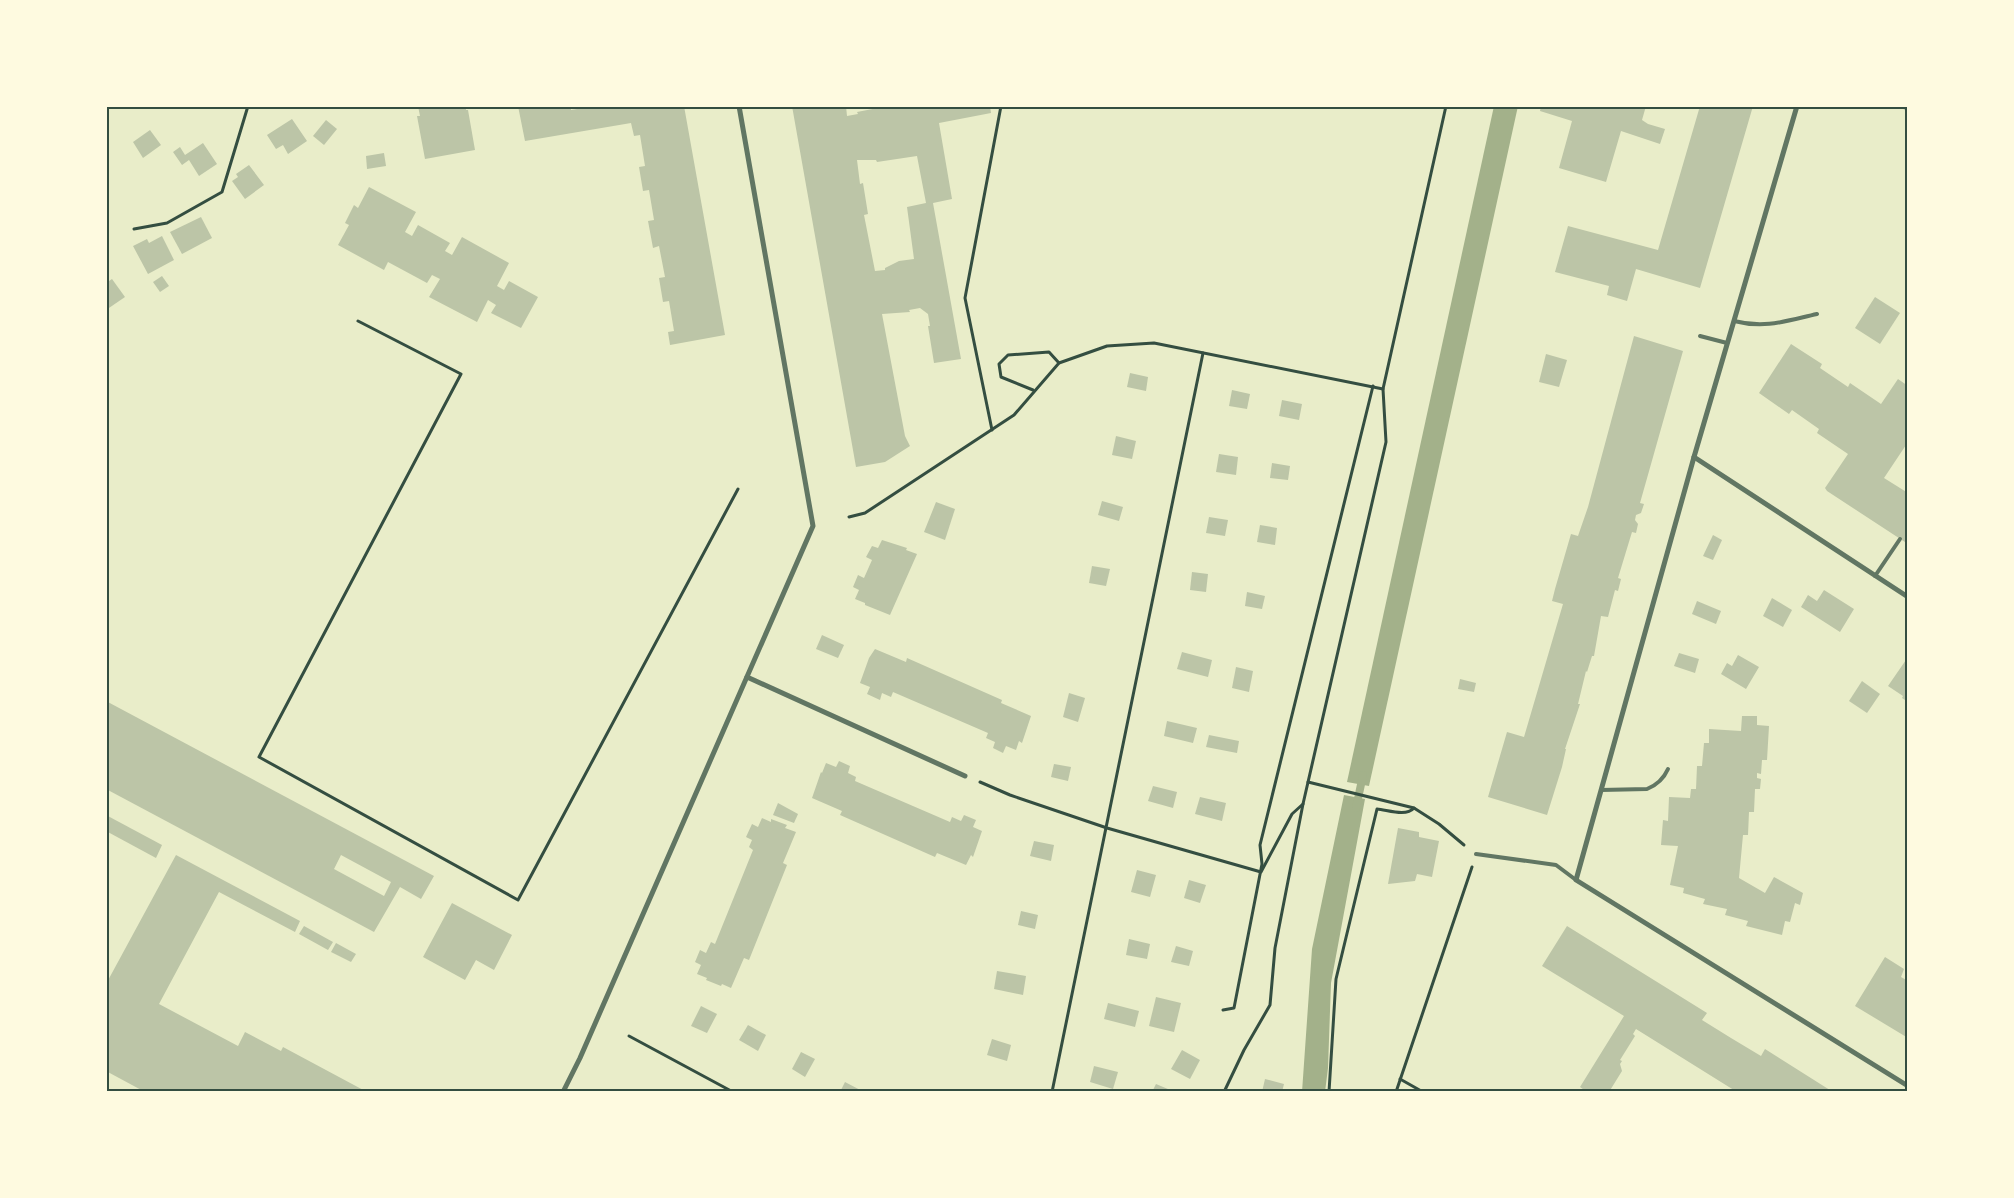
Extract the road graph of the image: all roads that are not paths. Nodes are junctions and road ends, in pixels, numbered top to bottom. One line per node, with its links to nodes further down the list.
1 (738, 106): 11 (street)
2 (1797, 106): 4 (street)
3 (1817, 314): 4 (lane)
4 (1734, 321): 6 (street)
5 (1700, 336): 6 (lane)
6 (1728, 343): 7 (street)
7 (1694, 457): 9 (street); 14 (street)
8 (1900, 539): 9 (lane)
9 (1875, 576): 10 (street)
10 (1908, 597)
11 (747, 678): 13 (street); 18 (street)
12 (1668, 768): 14 (lane)
13 (965, 776)
14 (1601, 790): 16 (street)
15 (1476, 854): 16 (lane)
16 (1576, 880): 17 (street)
17 (1908, 1086)
18 (563, 1092)

